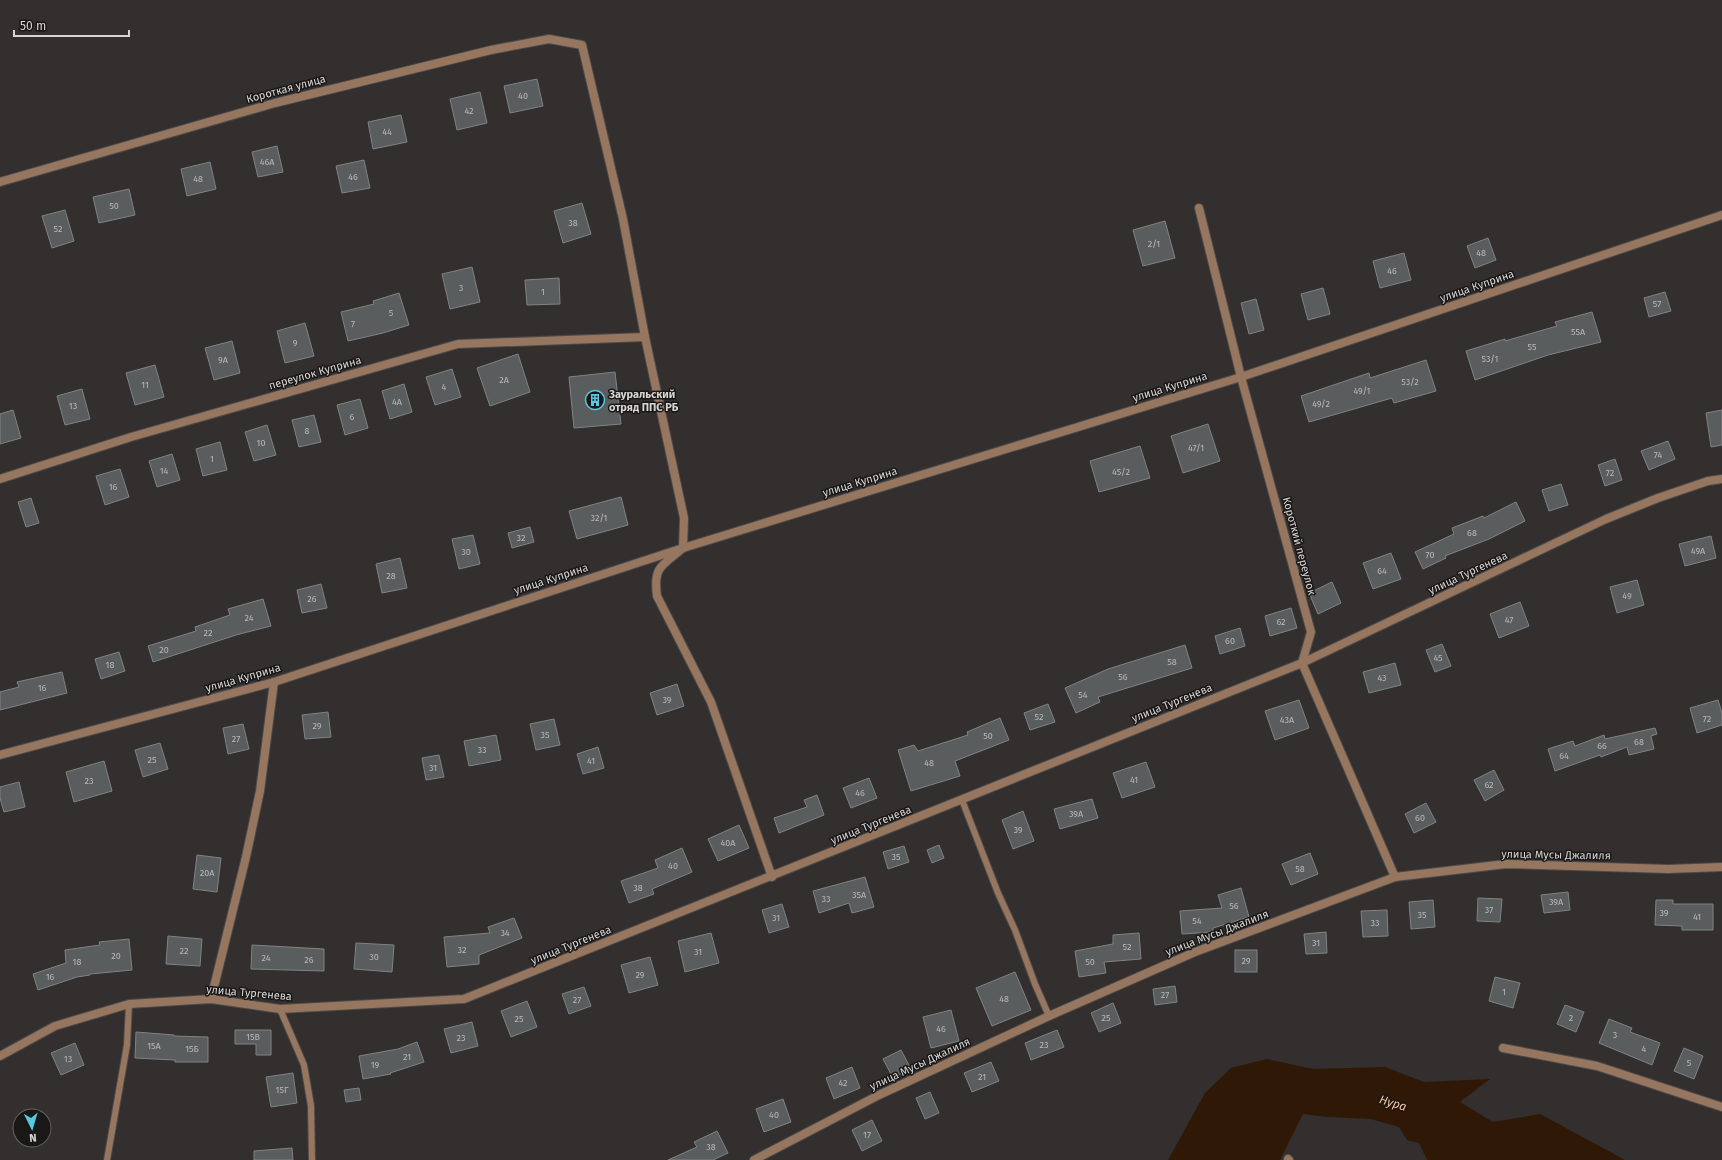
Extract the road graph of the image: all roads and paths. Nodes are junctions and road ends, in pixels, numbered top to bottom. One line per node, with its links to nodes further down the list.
1 (0, 182): 4 (street, Короткая улица)
2 (1200, 208): 5 (street, Короткий переулок)
3 (1722, 215): 5 (street, улица Куприна)
4 (645, 337): 6 (street, переулок Куприна); 8 (street)
5 (1241, 377): 8 (street, улица Куприна); 9 (street, Короткий переулок)
6 (0, 478)
7 (1722, 479): 9 (street, улица Тургенева)
8 (683, 548): 10 (street, улица Куприна); 14 (street)
9 (1302, 663): 12 (street, улица Тургенева); 15 (street)
10 (274, 682): 11 (street, улица Куприна); 16 (street)
11 (0, 755)
12 (962, 800): 14 (street, улица Тургенева); 19 (lane)
13 (1722, 867): 15 (street, улица Мусы Джалиля)
14 (772, 877): 18 (street, улица Тургенева)
15 (1395, 877): 19 (street, улица Мусы Джалиля)
16 (211, 999): 17 (street, улица Тургенева); 18 (street, улица Тургенева)
17 (129, 1004): 21 (street, улица Тургенева); 23 (lane)
18 (280, 1009): 24 (lane)
19 (1049, 1016): 25 (street, улица Мусы Джалиля)
20 (1503, 1048): 22 (street)
21 (0, 1056)
22 (1722, 1107)
23 (108, 1160)
24 (312, 1160)
25 (754, 1160)

